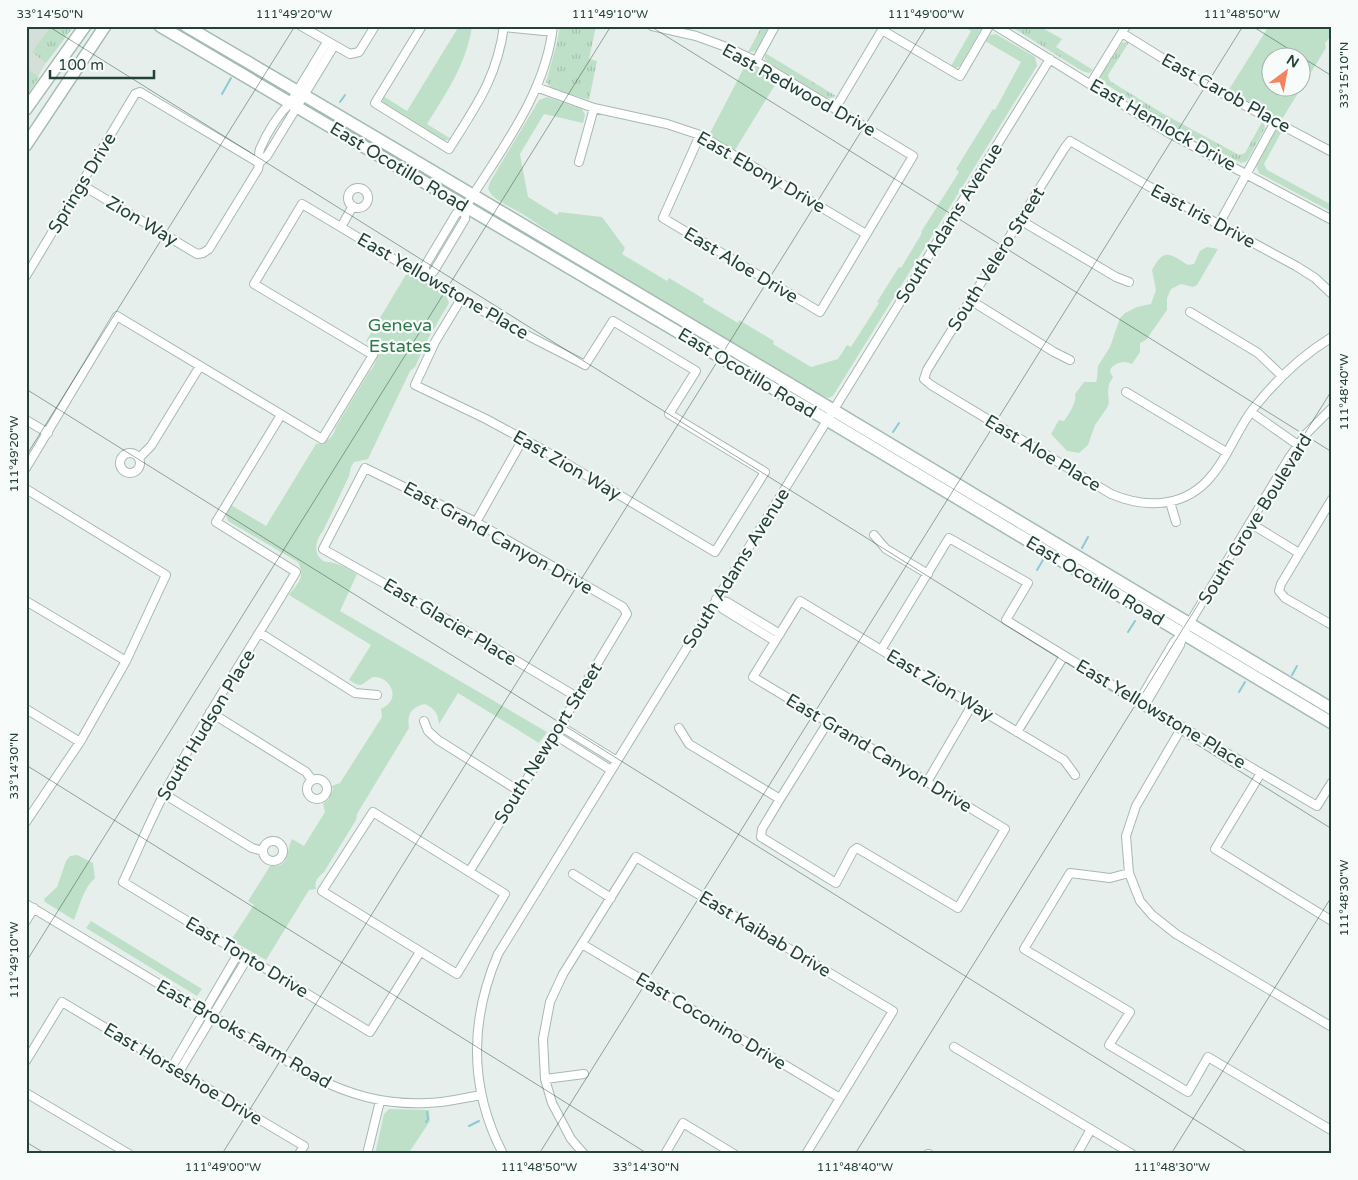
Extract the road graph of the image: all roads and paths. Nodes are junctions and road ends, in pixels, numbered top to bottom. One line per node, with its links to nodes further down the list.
1 (86, 26): 23 (main road)
2 (105, 26): 30 (main road)
3 (160, 26): 21 (main road, East Ocotillo Road)
4 (186, 26): 20 (main road, East Ocotillo Road)
5 (302, 26): 15 (street)
6 (375, 26): 15 (street)
7 (422, 26): 12 (street)
8 (652, 26): 17 (street, East Redwood Drive)
9 (775, 26): 17 (street)
10 (988, 26): 24 (street)
11 (996, 26): 16 (street, East Hemlock Drive)
12 (504, 27): 13 (street)
13 (551, 27): 19 (street)
14 (1124, 30): 18 (street); 25 (street, East Carob Place)
15 (331, 44): 20 (street)
16 (1050, 59): 18 (street, East Hemlock Drive); 60 (street, South Adams Avenue)
17 (756, 62): 24 (street, East Redwood Drive)
18 (1091, 83): 34 (street, East Hemlock Drive)
19 (536, 87): 22 (street, East Ebony Drive); 36 (street)
20 (300, 93): 21 (street); 36 (main road, East Ocotillo Road)
21 (294, 105): 26 (street); 28 (street); 38 (main road, East Ocotillo Road)
22 (594, 108): 27 (street, East Ebony Drive); 32 (street)
23 (26, 109)
24 (835, 109): 43 (street, East Redwood Drive)
25 (1275, 122): 31 (street, East Carob Place); 34 (street)
26 (270, 131): 28 (street); 33 (street)
27 (700, 136): 43 (street, East Ebony Drive); 43 (street, East Aloe Drive)
28 (279, 137): 33 (street)
29 (1070, 141): 39 (street, South Velero Street); 41 (street, East Iris Drive)
30 (26, 146)
31 (1332, 152)
32 (579, 162)
33 (259, 164): 35 (street, Zion Way); 35 (street, Springs Drive)
34 (1246, 174): 40 (street, East Hemlock Drive); 41 (street)
35 (82, 185): 44 (street, Springs Drive)
36 (473, 195): 38 (street); 60 (main road, East Ocotillo Road)
37 (353, 206): 42 (street)
38 (466, 207): 45 (street); 60 (main road, East Ocotillo Road)
39 (1020, 220): 46 (street); 49 (street, South Velero Street)
40 (1332, 220)
41 (1219, 224): 47 (street, East Iris Drive)
42 (341, 227): 45 (street, East Yellowstone Place); 59 (street, East Yellowstone Place)
43 (866, 234)
44 (26, 276)
45 (425, 278): 48 (street, East Yellowstone Place)
46 (1129, 282)
47 (1332, 294)
48 (461, 298): 63 (street, East Zion Way); 78 (street, East Yellowstone Place)
49 (970, 300): 52 (street); 55 (street, South Velero Street)
50 (1190, 312): 54 (street)
51 (1332, 337): 54 (street)
52 (1070, 360)
53 (200, 366): 59 (street); 62 (street); 66 (street)
54 (1282, 376): 58 (street)
55 (924, 379): 70 (street, East Aloe Place)
56 (1126, 392): 65 (street)
57 (1332, 408): 64 (street, South Grove Boulevard)
58 (1251, 412): 64 (street); 65 (street)
59 (281, 415): 86 (street, South Hudson Place)
60 (830, 415): 81 (street, South Adams Avenue); 85 (main road, East Ocotillo Road)
61 (26, 420): 62 (street)
62 (48, 432): 67 (street)
63 (523, 439): 73 (street); 78 (street, East Zion Way)
64 (1298, 445): 75 (street, South Grove Boulevard)
65 (1226, 452): 70 (street)
66 (139, 458)
67 (26, 468)
68 (26, 489): 91 (street)
69 (1332, 499): 71 (street)
70 (1170, 502): 74 (street)
71 (1324, 512): 72 (street); 79 (street)
72 (1332, 517)
73 (476, 522): 77 (street, East Grand Canyon Drive); 83 (street, East Grand Canyon Drive)
74 (1176, 522)
75 (1250, 523): 79 (street); 85 (street, South Grove Boulevard)
76 (874, 536): 80 (street)
77 (323, 549): 93 (street, East Glacier Place)
78 (715, 552)
79 (1300, 552): 84 (street)
80 (928, 574): 89 (street); 90 (street, East Yellowstone Place)
81 (716, 599): 87 (street); 88 (street); 108 (street, South Adams Avenue)
82 (26, 601): 91 (street)
83 (627, 614): 93 (street, South Newport Street)
84 (1332, 625)
85 (1186, 629): 94 (street, South Grove Boulevard); 97 (main road, East Ocotillo Road); 101 (main road, East Ocotillo Road)
86 (260, 633): 92 (street); 98 (street, South Hudson Place)
87 (780, 634): 88 (street); 89 (street, East Zion Way)
88 (775, 641): 100 (street, East Grand Canyon Drive)
89 (881, 650): 95 (street, East Zion Way)
90 (1064, 656): 94 (street, East Yellowstone Place); 105 (street)
91 (126, 662): 107 (street)
92 (377, 695)
93 (577, 698): 102 (street, South Newport Street)
94 (1142, 703): 103 (street, East Yellowstone Place)
95 (972, 705): 105 (street, East Zion Way); 113 (street)
96 (26, 709): 107 (street)
97 (1332, 709)
98 (210, 712): 112 (street); 116 (street, South Hudson Place)
99 (424, 721): 115 (street)
100 (828, 722): 113 (street, East Grand Canyon Drive); 117 (street)
101 (1332, 724)
102 (560, 726): 106 (street, South Newport Street); 108 (street)
103 (1182, 727): 110 (street, East Yellowstone Place); 121 (street)
104 (679, 728): 117 (street)
105 (1017, 732): 111 (street, East Zion Way)
106 (554, 735): 109 (street); 115 (street, South Newport Street)
107 (80, 742): 118 (street)
108 (617, 761): 109 (street, South Adams Avenue)
109 (611, 770): 143 (street, South Adams Avenue)
110 (1261, 773): 114 (street, East Yellowstone Place); 128 (street)
111 (1075, 775)
112 (312, 780)
113 (927, 782): 117 (street, East Grand Canyon Drive)
114 (1332, 782)
115 (519, 791): 120 (street, South Newport Street)
116 (164, 794): 119 (street); 123 (street, South Hudson Place)
117 (780, 799)
118 (27, 822)
119 (264, 851)
120 (469, 872): 131 (street); 131 (street)
121 (1129, 873): 135 (street); 147 (street)
122 (573, 874): 124 (street)
123 (123, 882): 130 (street, East Tonto Drive)
124 (611, 898): 129 (street); 144 (street, East Kaibab Drive)
125 (26, 904): 126 (street, East Brooks Farm Road)
126 (34, 908): 127 (street); 133 (street, East Brooks Farm Road)
127 (26, 920)
128 (1332, 921)
129 (582, 944): 141 (street); 144 (street, East Coconino Drive)
130 (239, 952): 132 (street, East Tonto Drive); 133 (street)
131 (420, 952): 132 (street, East Tonto Drive)
132 (248, 957): 134 (street)
133 (204, 1011): 134 (street, East Brooks Farm Road); 138 (street)
134 (213, 1016): 139 (street); 145 (street, East Brooks Farm Road)
135 (1332, 1027)
136 (954, 1047): 146 (street)
137 (26, 1061): 138 (street, East Horseshoe Drive)
138 (172, 1067): 139 (street, East Horseshoe Drive)
139 (179, 1072): 149 (street, East Horseshoe Drive)
140 (584, 1074): 141 (street)
141 (545, 1079): 152 (street)
142 (26, 1093): 148 (street)
143 (481, 1095): 145 (street, East Brooks Farm Road); 151 (street, South Adams Avenue)
144 (840, 1098): 155 (street)
145 (380, 1101): 150 (street)
146 (1091, 1129): 156 (street); 157 (street)
147 (1331, 1129)
148 (129, 1154)
149 (299, 1154)
150 (368, 1154)
151 (503, 1154)
152 (584, 1154)
153 (665, 1154): 154 (street)
154 (734, 1154)
155 (806, 1154)
156 (1076, 1154)
157 (1132, 1154)

